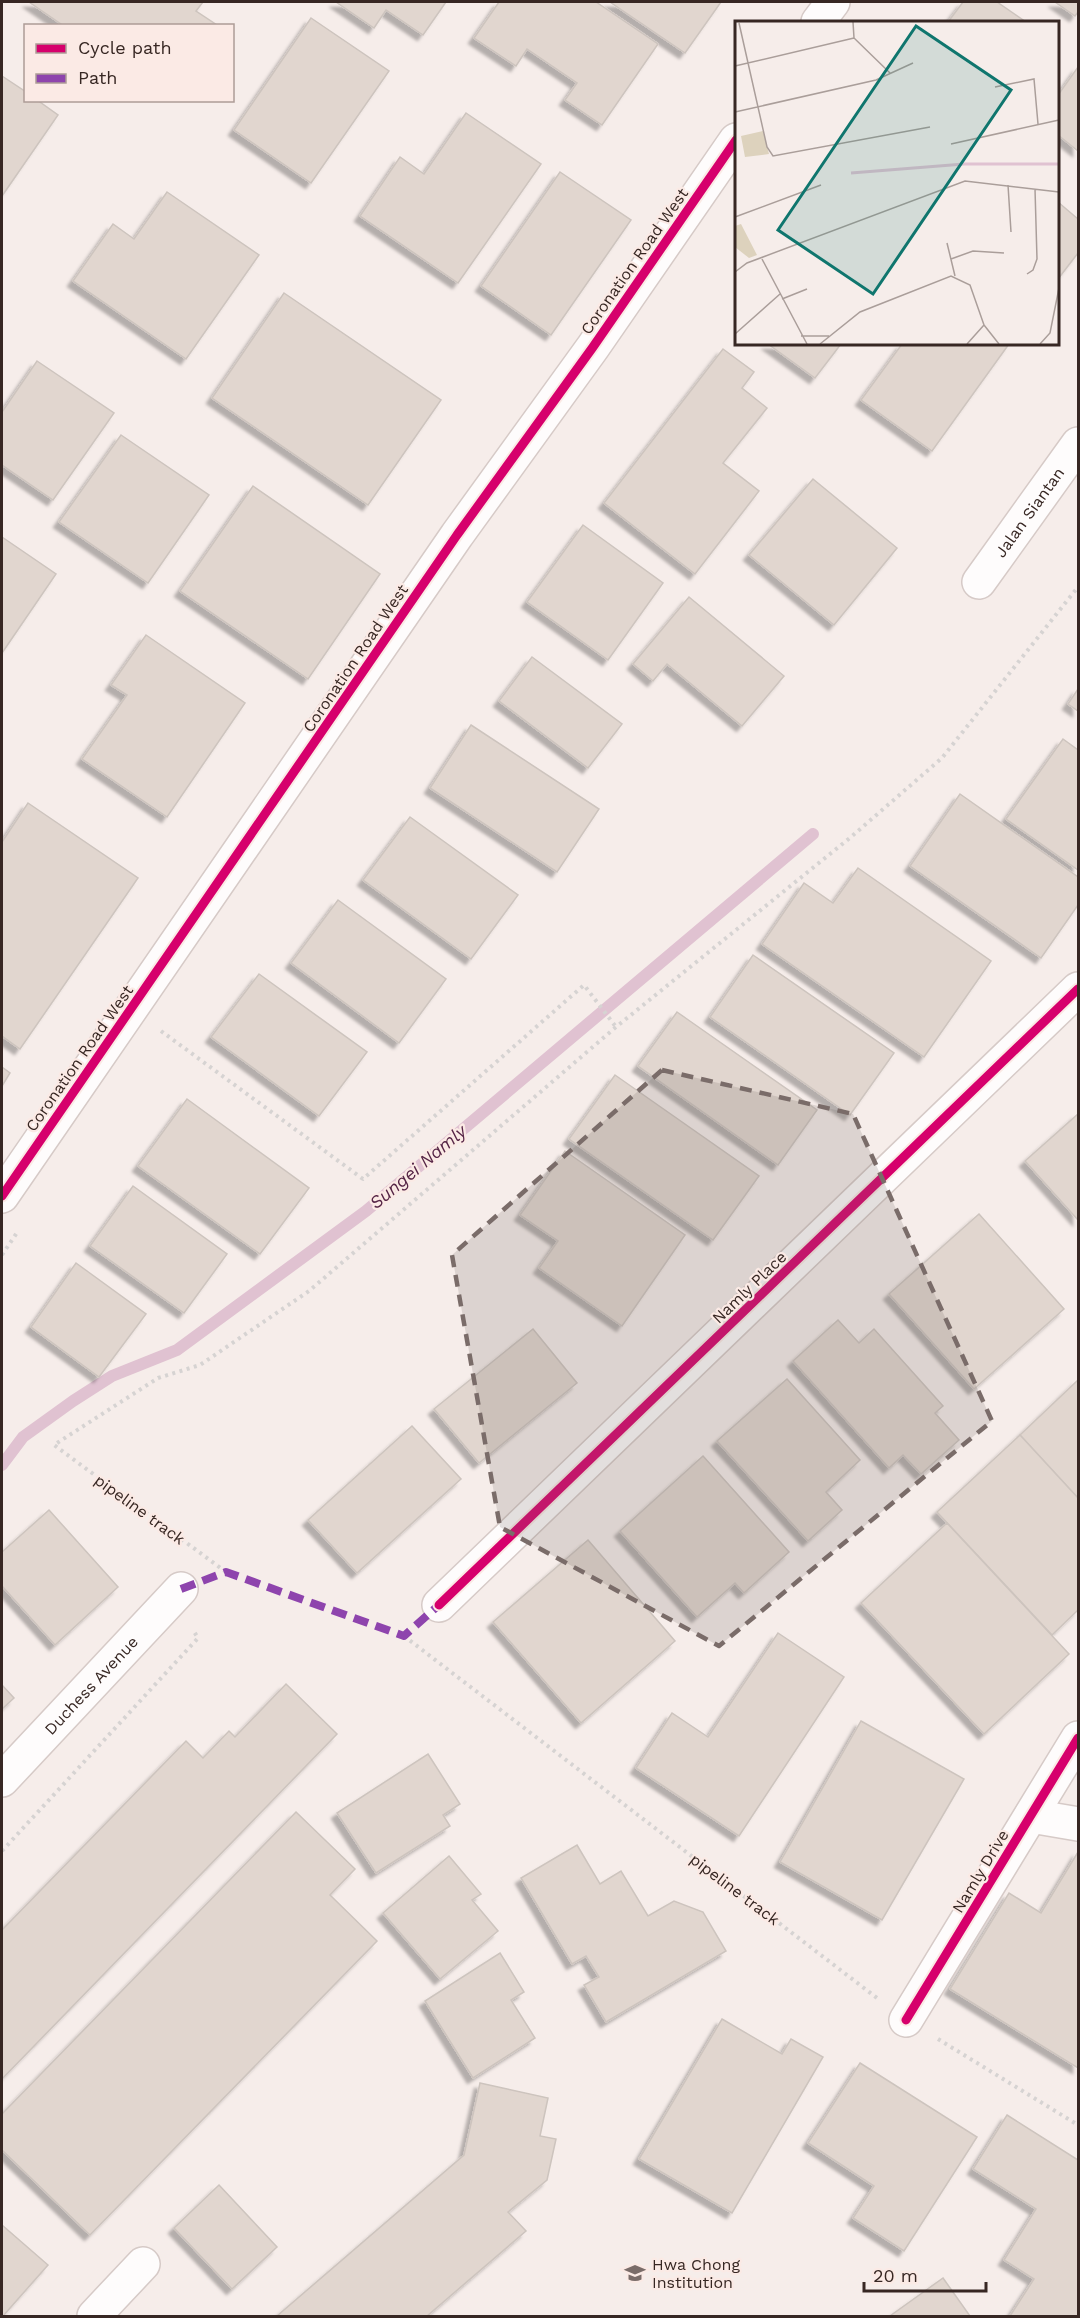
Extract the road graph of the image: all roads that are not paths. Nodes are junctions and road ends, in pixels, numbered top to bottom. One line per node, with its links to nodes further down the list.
1 (833, 2): 2 (street)
2 (819, 21)
3 (735, 141): 7 (street, Coronation Road West)
4 (1078, 444): 5 (street, Jalan Siantan)
5 (979, 582)
6 (1078, 989): 9 (street, Namly Place)
7 (2, 1196)
8 (176, 1593): 11 (street, Duchess Avenue)
9 (440, 1605)
10 (1078, 1738): 12 (street, Namly Drive)
11 (2, 1780)
12 (1031, 1816): 13 (street); 14 (street, Namly Drive)
13 (1078, 1824)
14 (906, 2020)
15 (143, 2264): 16 (street)
16 (94, 2316)

